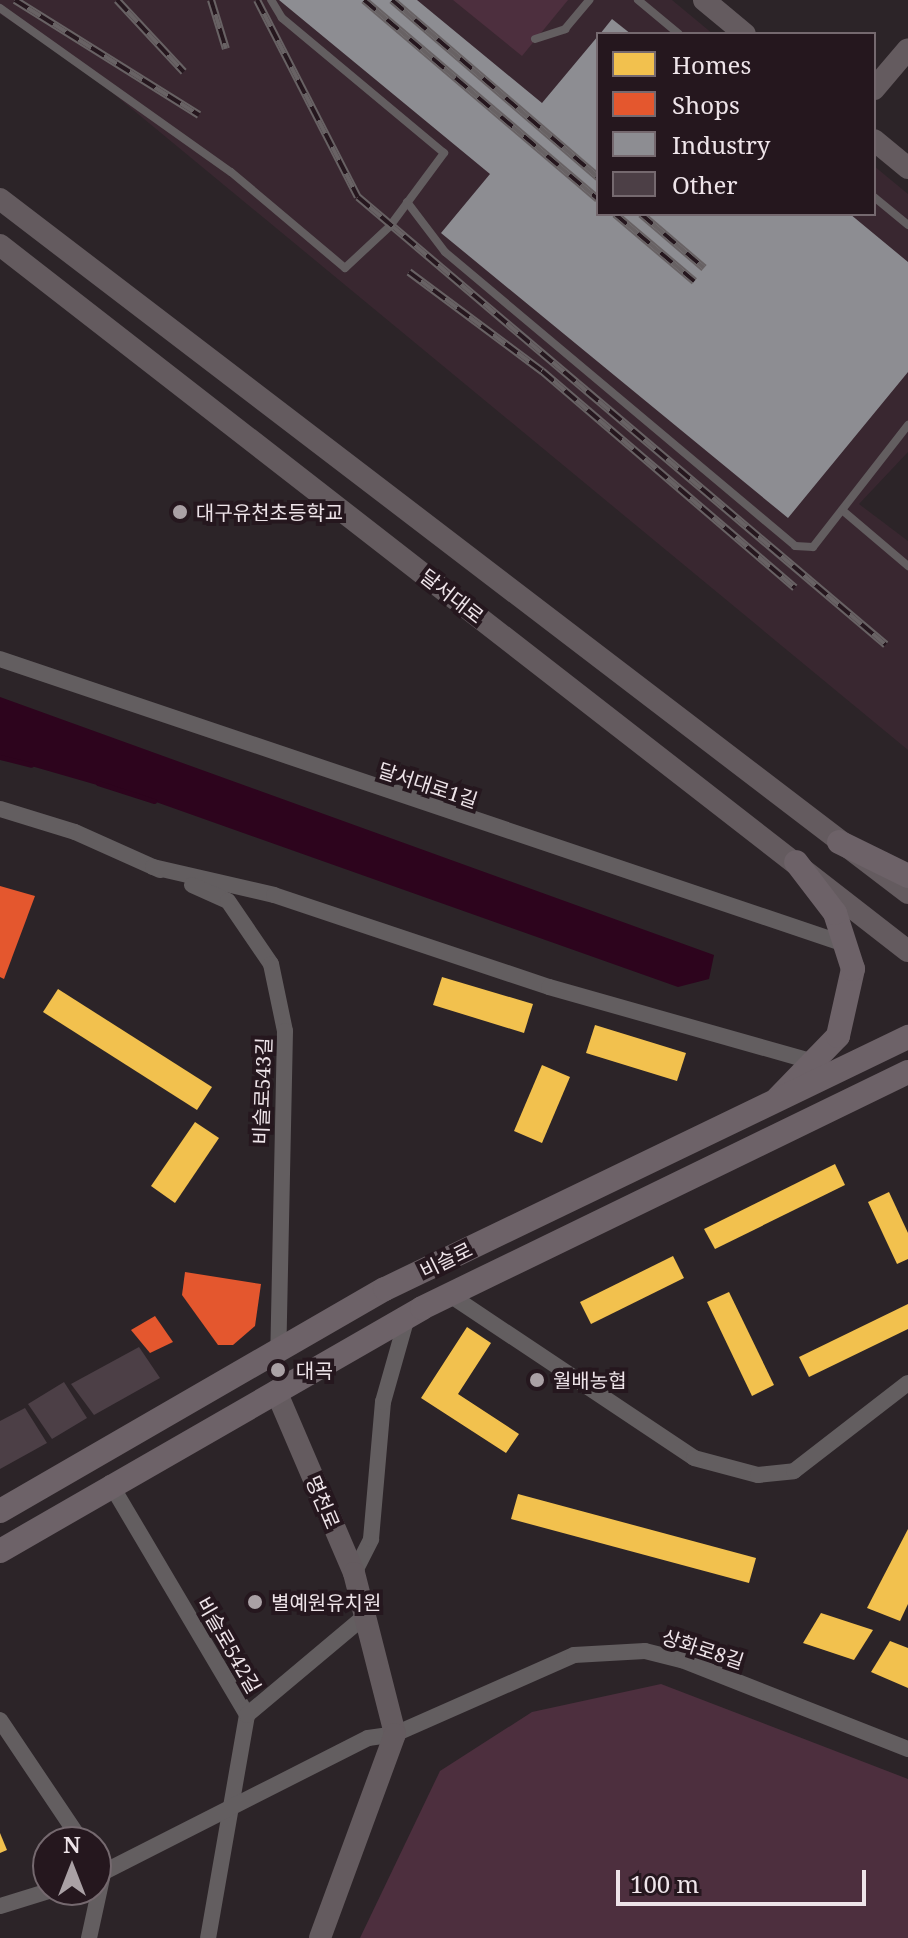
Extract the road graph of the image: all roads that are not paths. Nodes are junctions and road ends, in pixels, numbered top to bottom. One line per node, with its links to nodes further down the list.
1 (271, 0): 15 (lane)
2 (589, 0): 8 (lane)
3 (638, 0): 6 (lane)
4 (704, 0): 7 (main road)
5 (0, 8): 15 (lane)
6 (677, 32)
7 (743, 32)
8 (535, 39)
9 (908, 49): 10 (main road)
10 (876, 87)
11 (876, 142): 12 (main road)
12 (908, 168)
13 (0, 199): 23 (main road, 달서대로)
14 (876, 199): 16 (lane)
15 (407, 202): 19 (lane)
16 (908, 225)
17 (0, 245): 24 (main road, 달서대로)
18 (908, 425): 19 (lane)
19 (842, 510): 20 (lane)
20 (908, 566)
21 (0, 659): 28 (street, 달서대로1길)
22 (0, 809): 25 (street, 비슬로543길)
23 (839, 842): 26 (main road); 27 (main road, 달서대로)
24 (796, 862): 28 (main road); 29 (main road, 달서대로)
25 (153, 867): 32 (street); 37 (street, 비슬로543길)
26 (908, 876)
27 (908, 893)
28 (845, 944): 32 (main road)
29 (906, 949)
30 (908, 1037): 31 (main road, 비슬로)
31 (883, 1050): 32 (street); 34 (main road, 비슬로)
32 (810, 1063): 34 (main road)
33 (906, 1076): 35 (main road, 비슬로)
34 (769, 1108): 37 (main road, 비슬로)
35 (450, 1295): 36 (main road, 비슬로); 38 (street, 비슬로)
36 (407, 1317): 39 (main road, 비슬로); 43 (street)
37 (278, 1352): 41 (main road, 비슬로)
38 (908, 1383)
39 (276, 1391): 40 (main road, 비슬로); 43 (main road, 명천로)
40 (110, 1483): 42 (main road, 비슬로); 45 (street, 비슬로542길)
41 (0, 1511)
42 (0, 1551)
43 (354, 1573): 44 (main road, 명천로)
44 (366, 1615): 45 (street); 47 (main road, 명천로)
45 (247, 1715): 49 (street, 비슬로542길)
46 (0, 1720): 50 (street)
47 (395, 1734): 48 (street, 상화로8길); 49 (street); 57 (main road)
48 (908, 1749)
49 (225, 1807): 51 (street); 56 (street, 비슬로542길)
50 (71, 1826)
51 (112, 1864)
52 (32, 1896): 53 (street)
53 (0, 1906)
54 (93, 1906): 55 (street)
55 (89, 1938)
56 (208, 1938)
57 (320, 1938)

